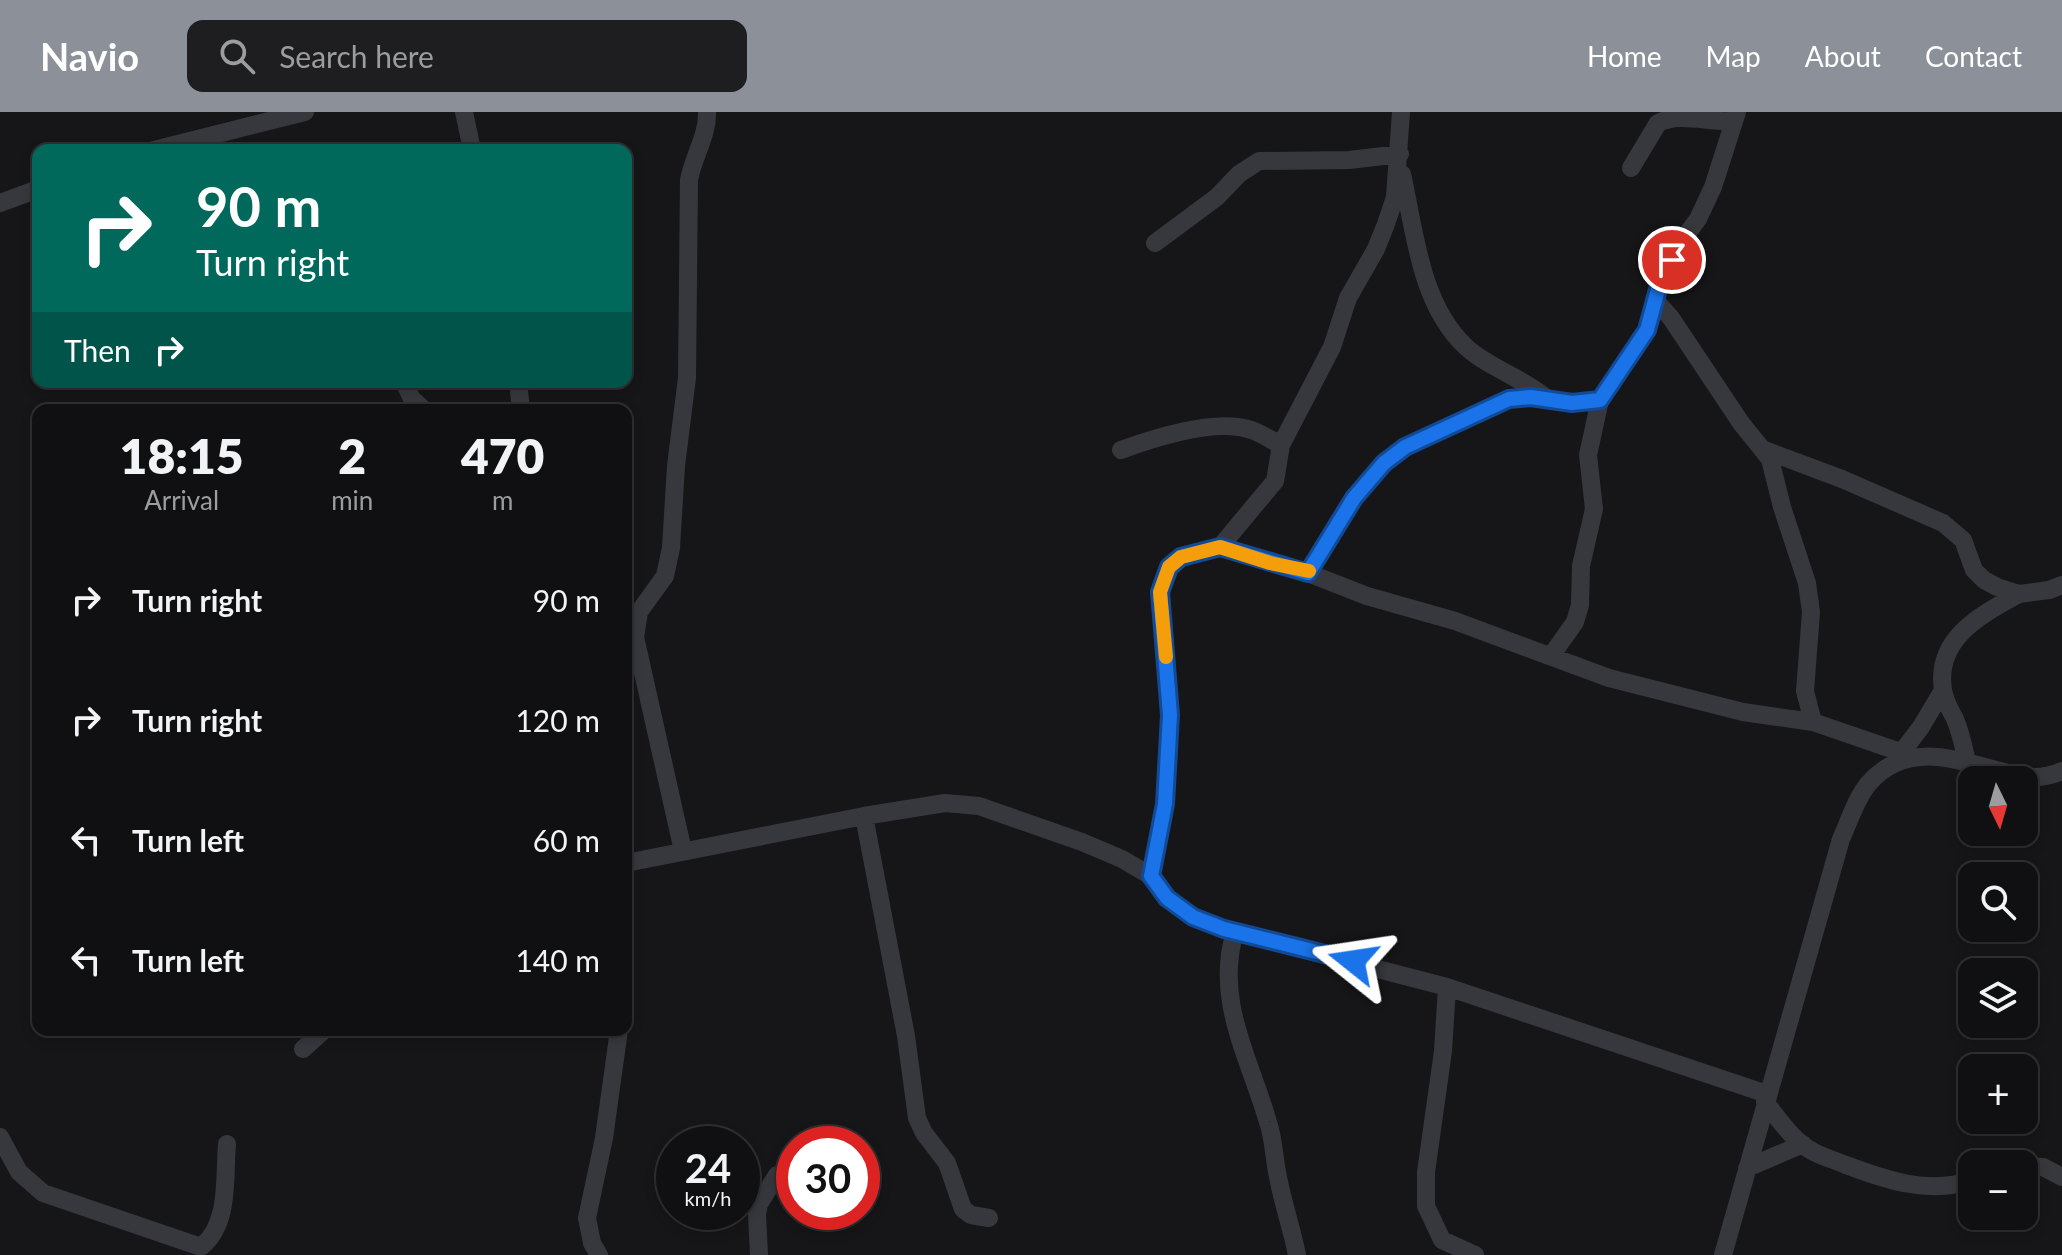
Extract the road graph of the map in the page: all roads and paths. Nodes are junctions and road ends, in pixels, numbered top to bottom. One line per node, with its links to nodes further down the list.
1 (305, 112): 7 (street)
2 (464, 112): 8 (street)
3 (707, 112): 24 (street)
4 (1401, 112): 9 (street)
5 (1736, 117): 6 (street); 14 (street)
6 (1658, 118): 10 (street)
7 (210, 142)
8 (471, 144)
9 (1399, 157): 13 (street); 15 (street); 17 (street)
10 (1631, 168)
11 (32, 191): 12 (street)
12 (0, 203)
13 (1155, 243)
14 (1656, 301): 16 (street); 18 (street)
15 (1545, 397): 16 (street); 21 (street)
16 (1600, 400): 26 (street)
17 (1281, 445): 19 (street); 20 (street)
18 (1762, 449): 23 (street); 28 (street)
19 (1121, 450)
20 (1220, 547): 21 (street); 35 (street)
21 (1308, 573): 26 (street)
22 (2062, 585): 23 (street)
23 (2019, 594): 27 (street)
24 (632, 628)
25 (632, 634): 33 (street)
26 (1551, 656): 28 (street)
27 (1943, 690): 29 (street); 30 (street)
28 (1813, 722): 29 (street)
29 (1907, 754): 30 (street); 41 (street)
30 (1967, 762): 31 (street)
31 (2061, 773)
32 (864, 816): 33 (street); 35 (street); 52 (street)
33 (683, 851): 34 (street)
34 (632, 862)
35 (1151, 876): 36 (street)
36 (1235, 932): 37 (street); 56 (street)
37 (1447, 987): 41 (street); 57 (street)
38 (317, 1036): 40 (street)
39 (618, 1036): 54 (street)
40 (303, 1049)
41 (1766, 1098): 44 (street); 47 (street)
42 (0, 1137): 48 (street)
43 (227, 1144): 53 (street)
44 (1803, 1144): 47 (street); 51 (street)
45 (0, 1161): 48 (street)
46 (2038, 1167): 50 (street)
47 (1747, 1168): 58 (street)
48 (19, 1172): 53 (street)
49 (776, 1177): 55 (street)
50 (2062, 1177)
51 (1958, 1185)
52 (989, 1218)
53 (209, 1251)
54 (599, 1255)
55 (759, 1255)
56 (1297, 1255)
57 (1475, 1255)
58 (1723, 1255)

